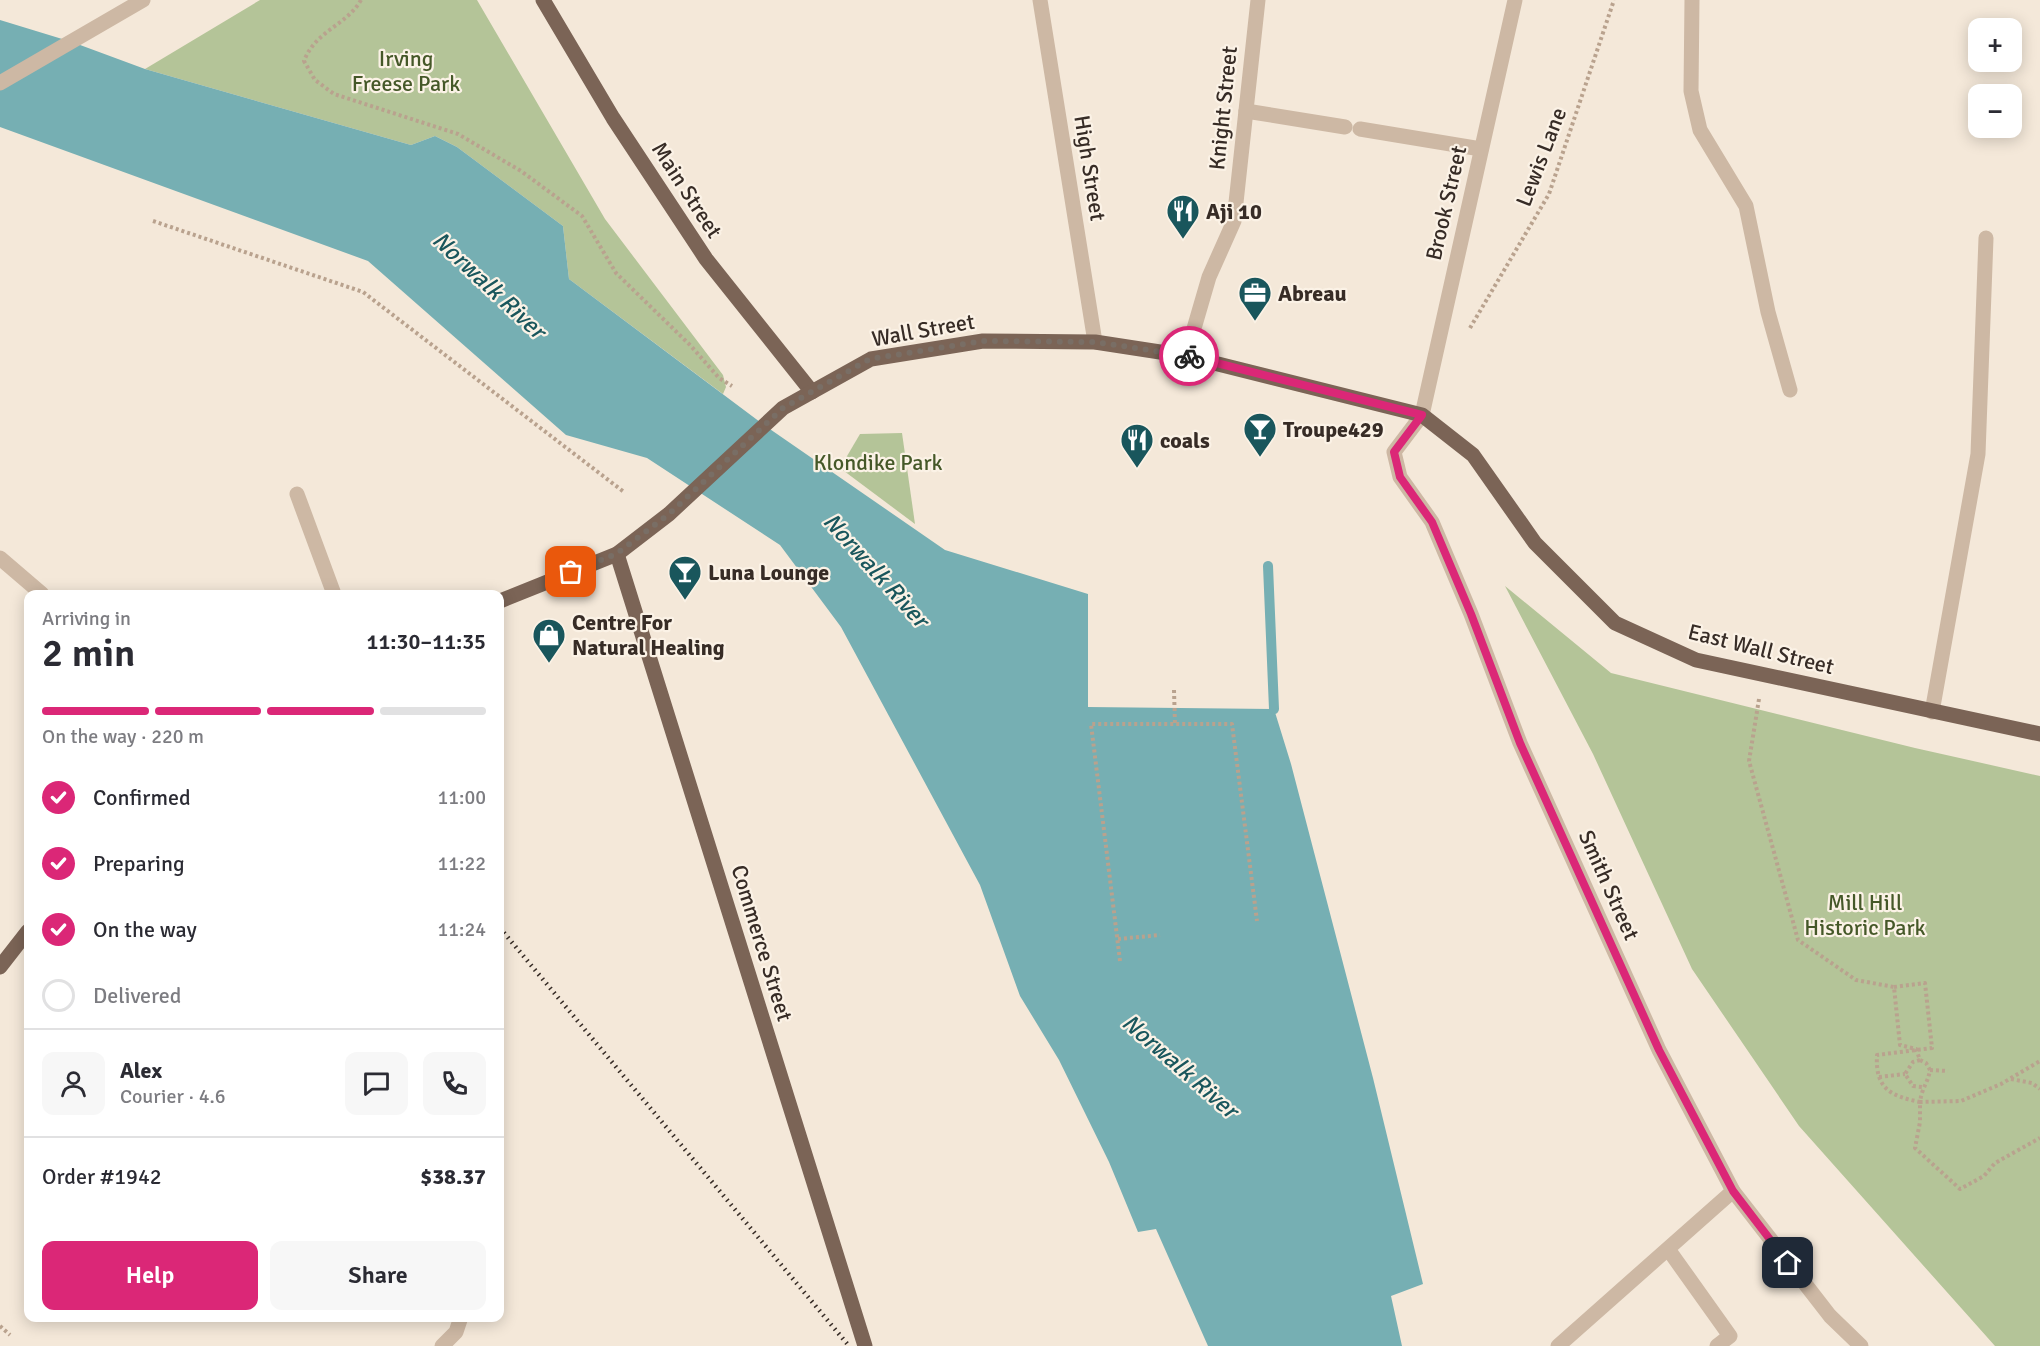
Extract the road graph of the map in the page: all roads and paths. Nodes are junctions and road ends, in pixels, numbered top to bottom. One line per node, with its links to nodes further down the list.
1 (143, 0): 9 (street)
2 (361, 0): 17 (path)
3 (543, 0): 19 (main road, Main Street)
4 (1040, 0): 15 (street, High Street)
5 (1258, 0): 10 (street, Knight Street)
6 (1515, 0): 11 (street, Brook Street)
7 (1614, 0): 14 (path, Lewis Lane)
8 (1692, 0): 18 (street)
9 (0, 83)
10 (1245, 111): 11 (street); 16 (street, Knight Street)
11 (1482, 149): 20 (street, Brook Street)
12 (153, 221): 21 (path)
13 (1986, 238): 30 (street)
14 (1470, 330)
15 (1095, 342): 16 (main road, Wall Street); 19 (main road, Wall Street)
16 (1186, 356): 20 (main road, Wall Street)
17 (732, 386)
18 (1790, 390)
19 (812, 392): 23 (main road, Wall Street)
20 (1422, 415): 28 (main road, East Wall Street); 52 (street, Smith Street)
21 (624, 492)
22 (297, 494): 26 (street)
23 (616, 554): 27 (main road, Wall Street); 58 (main road, Commerce Street)
24 (0, 558): 25 (street)
25 (37, 590)
26 (333, 590)
27 (504, 599)
28 (1762, 674): 30 (main road, East Wall Street); 39 (path)
29 (1174, 690): 31 (path)
30 (1932, 712): 32 (main road, East Wall Street)
31 (1175, 724): 33 (path); 36 (path)
32 (2040, 734)
33 (1257, 921)
34 (1160, 935): 36 (path)
35 (24, 936): 38 (main road)
36 (1118, 939): 37 (path)
37 (1120, 961)
38 (0, 968)
39 (1894, 987): 40 (path); 40 (path)
40 (1916, 1049): 41 (path); 46 (path)
41 (1920, 1060): 43 (path); 45 (path)
42 (2040, 1061): 47 (path)
43 (1930, 1070): 44 (path); 48 (path)
44 (1948, 1071)
45 (1905, 1074): 46 (path); 48 (path)
46 (1879, 1077): 50 (path)
47 (2011, 1079): 49 (path); 50 (path)
48 (1922, 1087): 50 (path)
49 (2040, 1089)
50 (1920, 1102): 51 (path)
51 (2040, 1138)
52 (1733, 1191): 53 (street); 61 (street, Smith Street)
53 (1668, 1249): 59 (street); 60 (street)
54 (459, 1322): 57 (street)
55 (0, 1326): 56 (path)
56 (10, 1335)
57 (442, 1346)
58 (865, 1346)
59 (1558, 1346)
60 (1717, 1346)
61 (1861, 1346)

